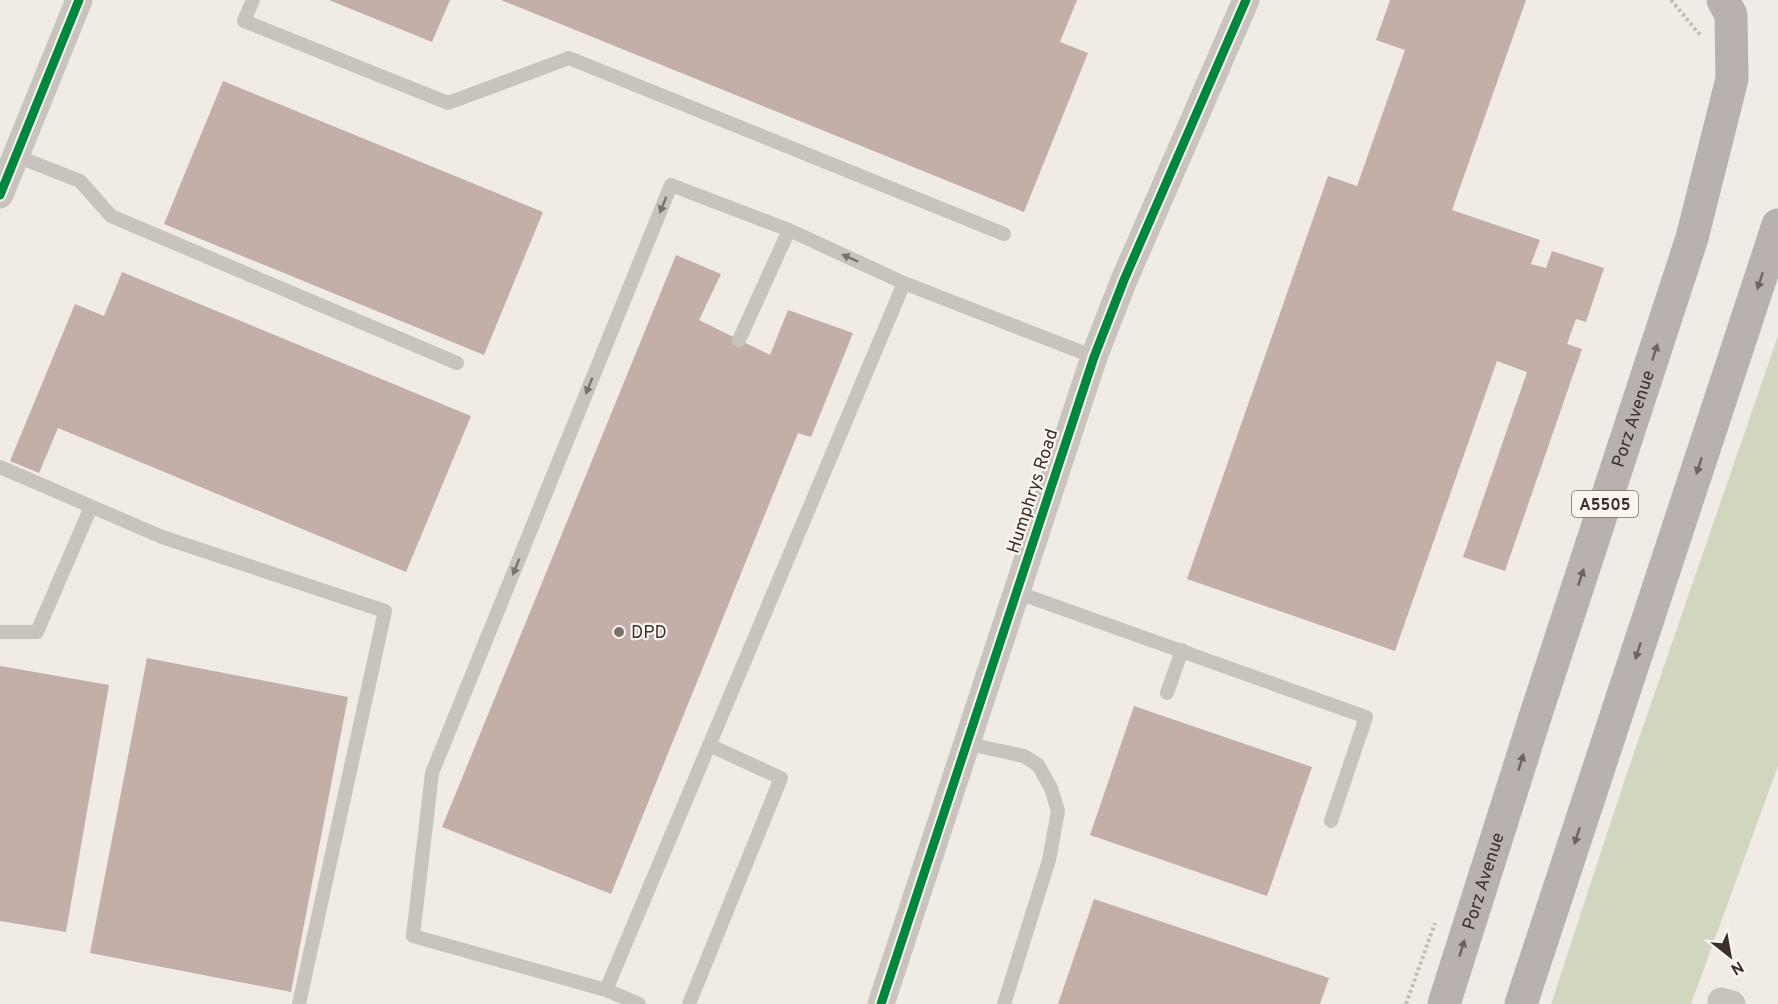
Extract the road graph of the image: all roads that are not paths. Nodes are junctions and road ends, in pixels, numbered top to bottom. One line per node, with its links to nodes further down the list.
1 (80, 0): 5 (street)
2 (253, 0): 9 (lane)
3 (1246, 0): 12 (street, Humphrys Road)
4 (1723, 0): 29 (main road, Porz Avenue / A5505, one-way to 4)
5 (16, 156): 6 (street); 13 (lane)
6 (0, 195)
7 (1778, 225): 30 (main road, one-way to 30)
8 (789, 230): 10 (lane, one-way to 8); 11 (lane); 23 (lane, one-way to 23)
9 (1004, 234)
10 (903, 283): 12 (lane); 21 (lane)
11 (739, 340)
12 (1094, 357): 16 (street, Humphrys Road)
13 (457, 363)
14 (0, 467): 15 (lane)
15 (91, 507): 17 (lane); 24 (lane)
16 (1016, 592): 18 (lane); 20 (street, Humphrys Road)
17 (0, 632)
18 (1182, 650): 19 (lane); 22 (lane)
19 (1167, 693)
20 (968, 744): 27 (street, Humphrys Road); 28 (lane)
21 (709, 745): 23 (lane); 26 (lane)
22 (1332, 821)
23 (606, 990): 25 (lane)
24 (298, 1004)
25 (639, 1004)
26 (689, 1004)
27 (881, 1004)
28 (1004, 1004)
29 (1444, 1004)
30 (1521, 1004)

